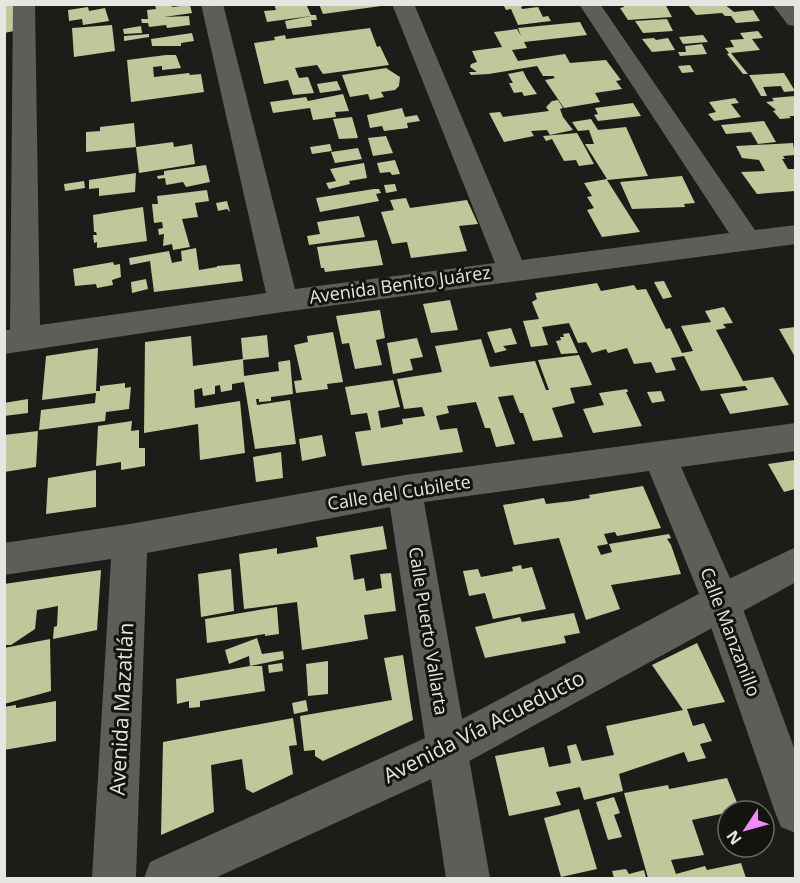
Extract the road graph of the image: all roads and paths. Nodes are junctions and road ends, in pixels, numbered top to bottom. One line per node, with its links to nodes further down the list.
1 (24, 4): 11 (street)
2 (213, 4): 10 (street)
3 (403, 4): 9 (street)
4 (589, 4): 8 (street)
5 (782, 4): 6 (street)
6 (795, 20)
7 (795, 234): 8 (street, Avenida Benito Juárez)
8 (748, 241): 9 (street, Avenida Benito Juárez)
9 (512, 270): 10 (street, Avenida Benito Juárez)
10 (283, 301): 11 (street, Avenida Benito Juárez)
11 (15, 341)
12 (795, 437): 13 (street, Calle del Cubilete)
13 (659, 454): 14 (street, Calle del Cubilete); 18 (street, Calle Manzanillo)
14 (405, 490): 15 (street, Calle del Cubilete); 19 (street, Calle Puerto Vallarta)
15 (130, 540): 16 (street, Calle del Cubilete); 21 (street, Avenida Mazatlán)
16 (4, 559)
17 (795, 563): 18 (street, Avenida Vía Acueducto)
18 (721, 601): 19 (street, Avenida Vía Acueducto); 20 (street, Calle Manzanillo)
19 (447, 750): 22 (street, Avenida Vía Acueducto); 23 (street, Calle Puerto Vallarta)
20 (795, 812)
21 (114, 879)
22 (166, 879)
23 (468, 879)

